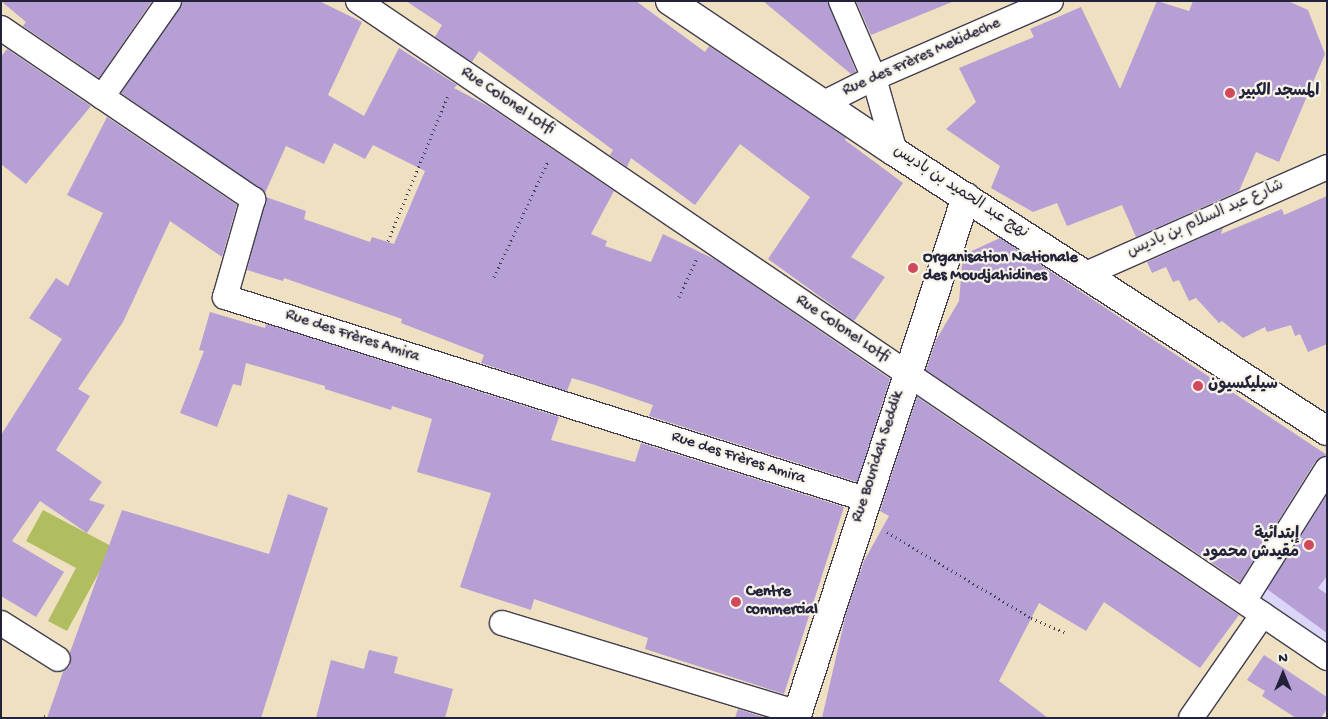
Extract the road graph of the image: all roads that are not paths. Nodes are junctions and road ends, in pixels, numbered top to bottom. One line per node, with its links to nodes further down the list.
1 (169, 1): 8 (street)
2 (358, 1): 14 (street, Rue Colonel Lotfi)
3 (670, 1): 9 (main road, نهج عبد الحميد بن باديس)
4 (841, 1): 7 (street)
5 (1051, 1): 7 (street, Rue des Frères Mekideche)
6 (1, 28): 8 (street, Rue des Frères Amira)
7 (874, 78): 9 (street, Rue des Frères Mekideche); 10 (street)
8 (102, 97): 17 (street, Rue des Frères Amira)
9 (822, 104): 10 (main road, نهج عبد الحميد بن باديس)
10 (895, 152): 12 (main road, نهج عبد الحميد بن باديس)
11 (1327, 167): 13 (street, شارع عبد السلام بن باديس)
12 (966, 197): 13 (main road, نهج عبد الحميد بن باديس); 14 (main road, Rue Bouridah Seddik)
13 (1086, 274): 15 (main road, نهج عبد الحميد بن باديس)
14 (906, 372): 17 (main road, Rue Bouridah Seddik); 18 (street, Rue Colonel Lotfi)
15 (1327, 431)
16 (1327, 469): 18 (street)
17 (863, 508): 23 (main road, Rue Bouridah Seddik)
18 (1254, 608): 21 (street, Rue Colonel Lotfi); 24 (street)
19 (1, 623): 22 (street)
20 (502, 623): 23 (street)
21 (1327, 658)
22 (58, 659)
23 (797, 715)
24 (1191, 718)

